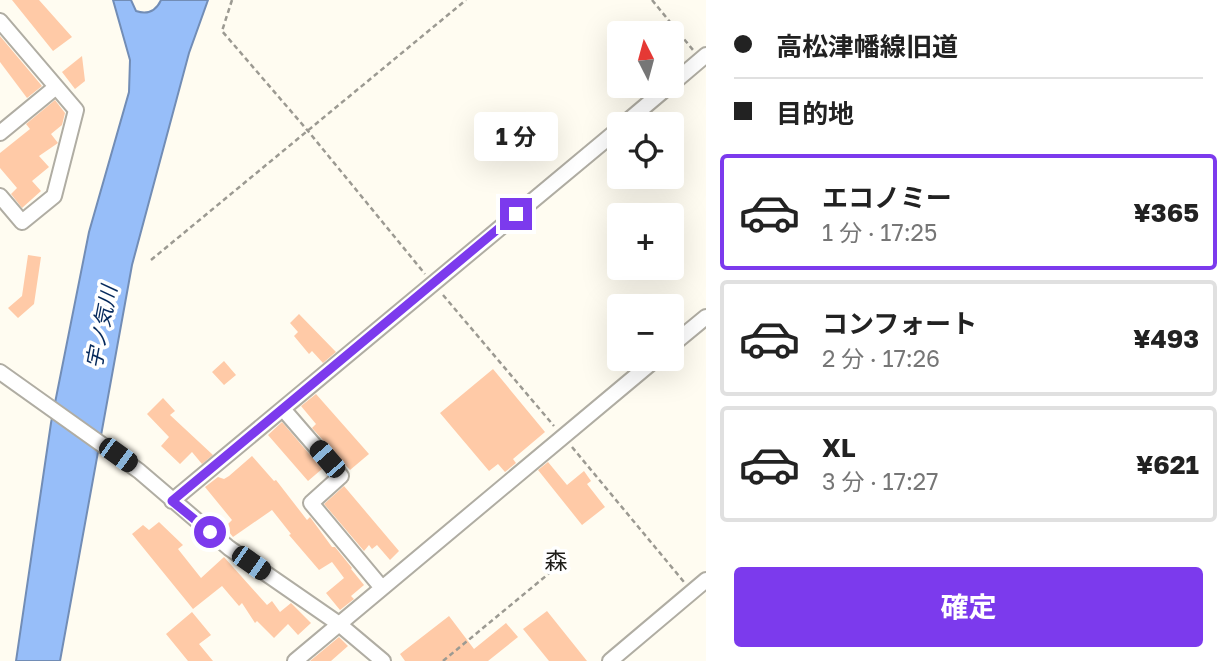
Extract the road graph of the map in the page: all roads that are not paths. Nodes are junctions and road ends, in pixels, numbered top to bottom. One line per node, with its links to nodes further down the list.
1 (0, 21): 4 (street)
2 (703, 57): 3 (street)
3 (684, 74)
4 (56, 87): 7 (street); 9 (street)
5 (655, 98): 6 (street)
6 (639, 112)
7 (0, 132)
8 (607, 139): 14 (street)
9 (0, 196)
10 (706, 317): 11 (street)
11 (684, 335)
12 (641, 371): 17 (street)
13 (0, 372): 15 (street)
14 (283, 409): 15 (street); 17 (street)
15 (172, 501): 18 (street)
16 (706, 580): 21 (street)
17 (382, 588): 18 (street)
18 (339, 624): 19 (street); 20 (street)
19 (295, 661)
20 (383, 661)
21 (610, 661)

